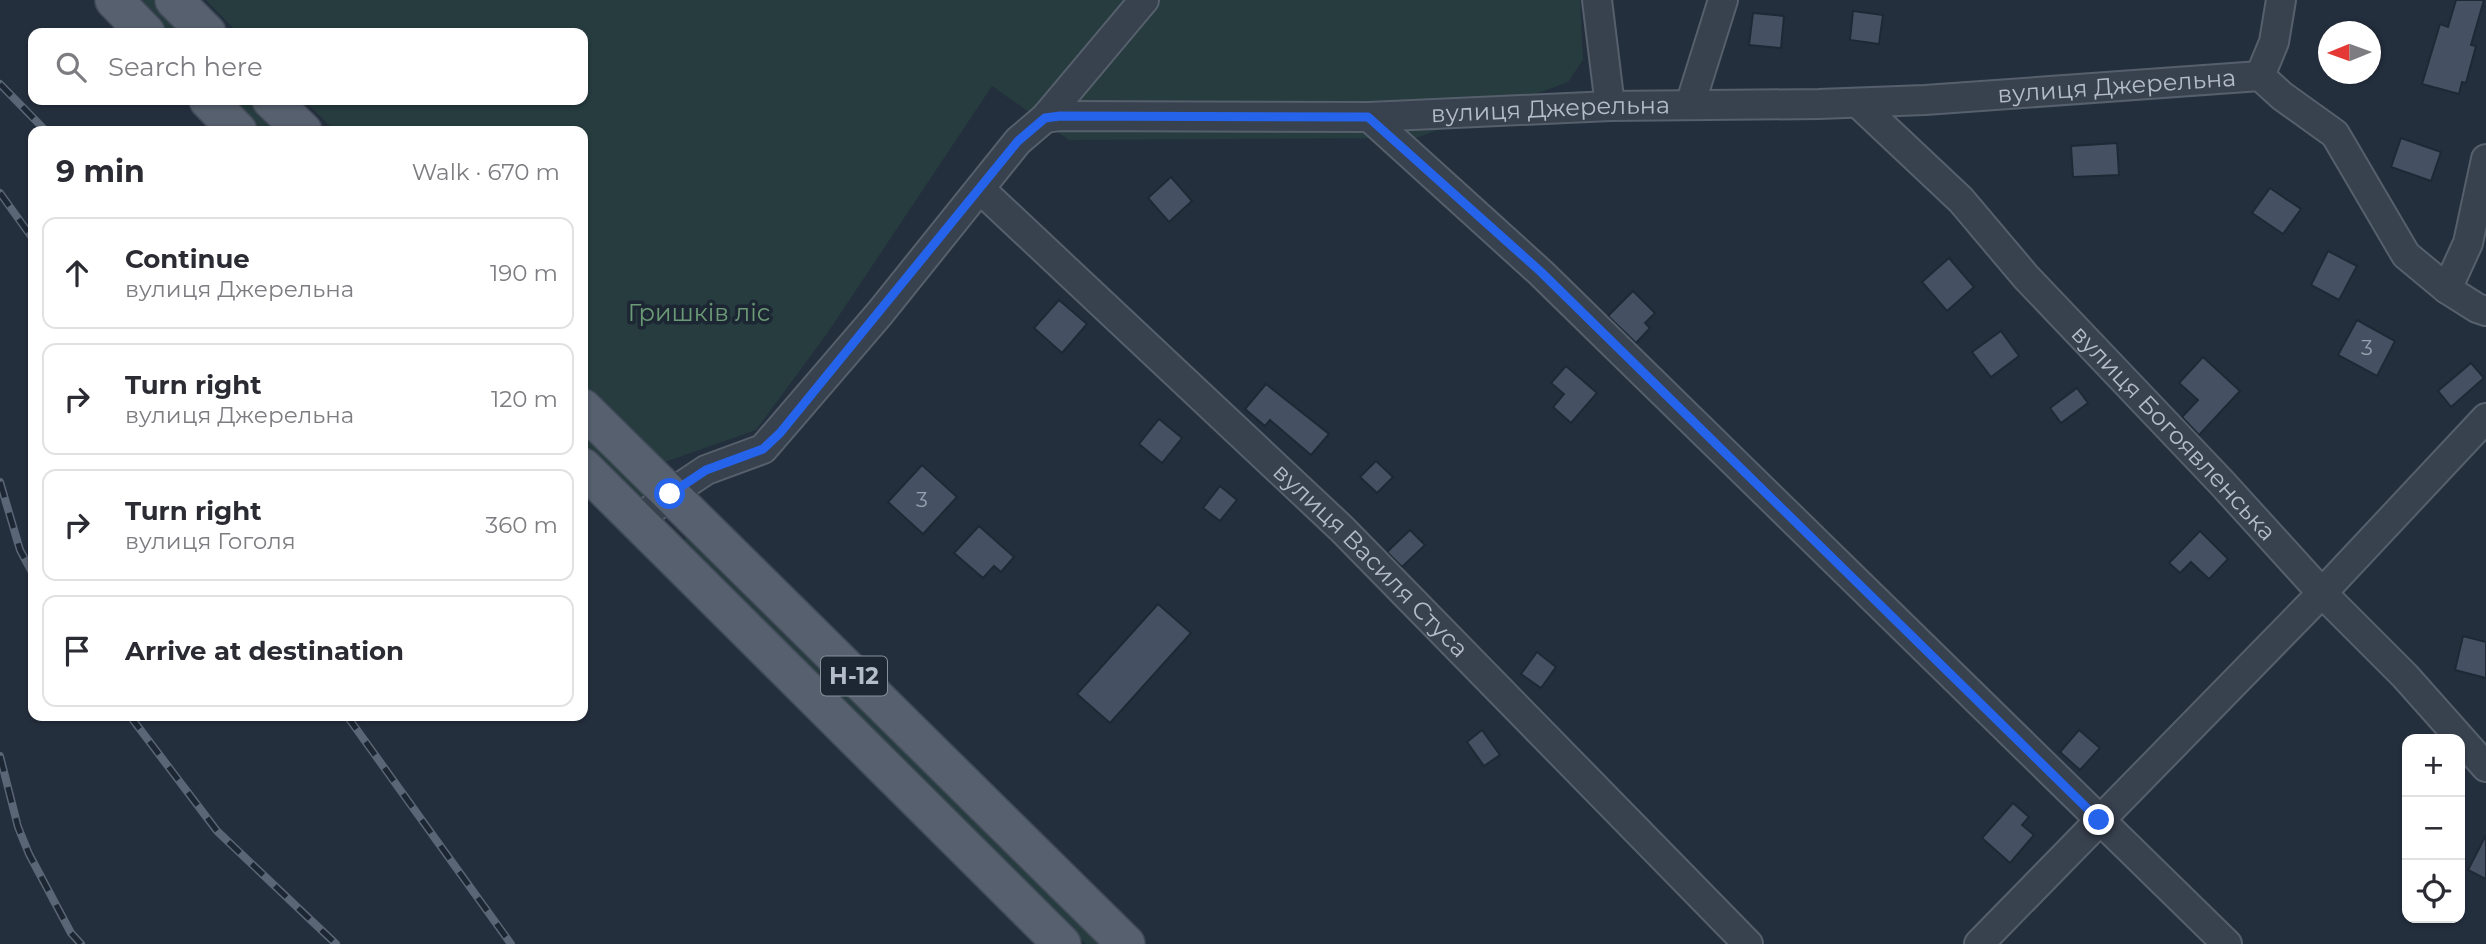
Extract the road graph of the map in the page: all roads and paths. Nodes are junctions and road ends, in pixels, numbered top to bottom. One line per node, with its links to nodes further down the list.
1 (114, 0): 7 (main road)
2 (174, 0): 8 (main road)
3 (1144, 0): 16 (street)
4 (1597, 0): 14 (street)
5 (1723, 0): 13 (street)
6 (2281, 0): 9 (street)
7 (141, 28)
8 (202, 28)
9 (2260, 76): 10 (street, вулиця Джерельна); 21 (street, вулиця Джерельна)
10 (1858, 103): 13 (street, вулиця Джерельна); 28 (street, вулиця Богоявленська)
11 (213, 105): 17 (main road)
12 (276, 105): 18 (main road)
13 (1690, 105): 14 (street, вулиця Джерельна)
14 (1610, 106): 15 (street, вулиця Джерельна)
15 (1368, 117): 16 (street, вулиця Джерельна); 30 (street)
16 (1045, 118): 20 (street)
17 (233, 126)
18 (298, 126)
19 (2486, 159): 21 (street)
20 (980, 189): 26 (street); 33 (street, вулиця Василя Стуса)
21 (2447, 289): 22 (street, вулиця Джерельна)
22 (2486, 311)
23 (588, 413): 26 (main road, Н-12)
24 (2486, 418): 28 (street)
25 (588, 472): 27 (main road, Н-12)
26 (670, 494): 27 (street); 32 (main road, Н-12)
27 (638, 521): 31 (main road, Н-12)
28 (2322, 593): 29 (street, вулиця Богоявленська); 30 (street)
29 (2486, 767)
30 (2099, 820): 34 (street); 35 (street)
31 (1062, 944)
32 (1126, 944)
33 (1748, 944)
34 (1979, 944)
35 (2227, 944)

